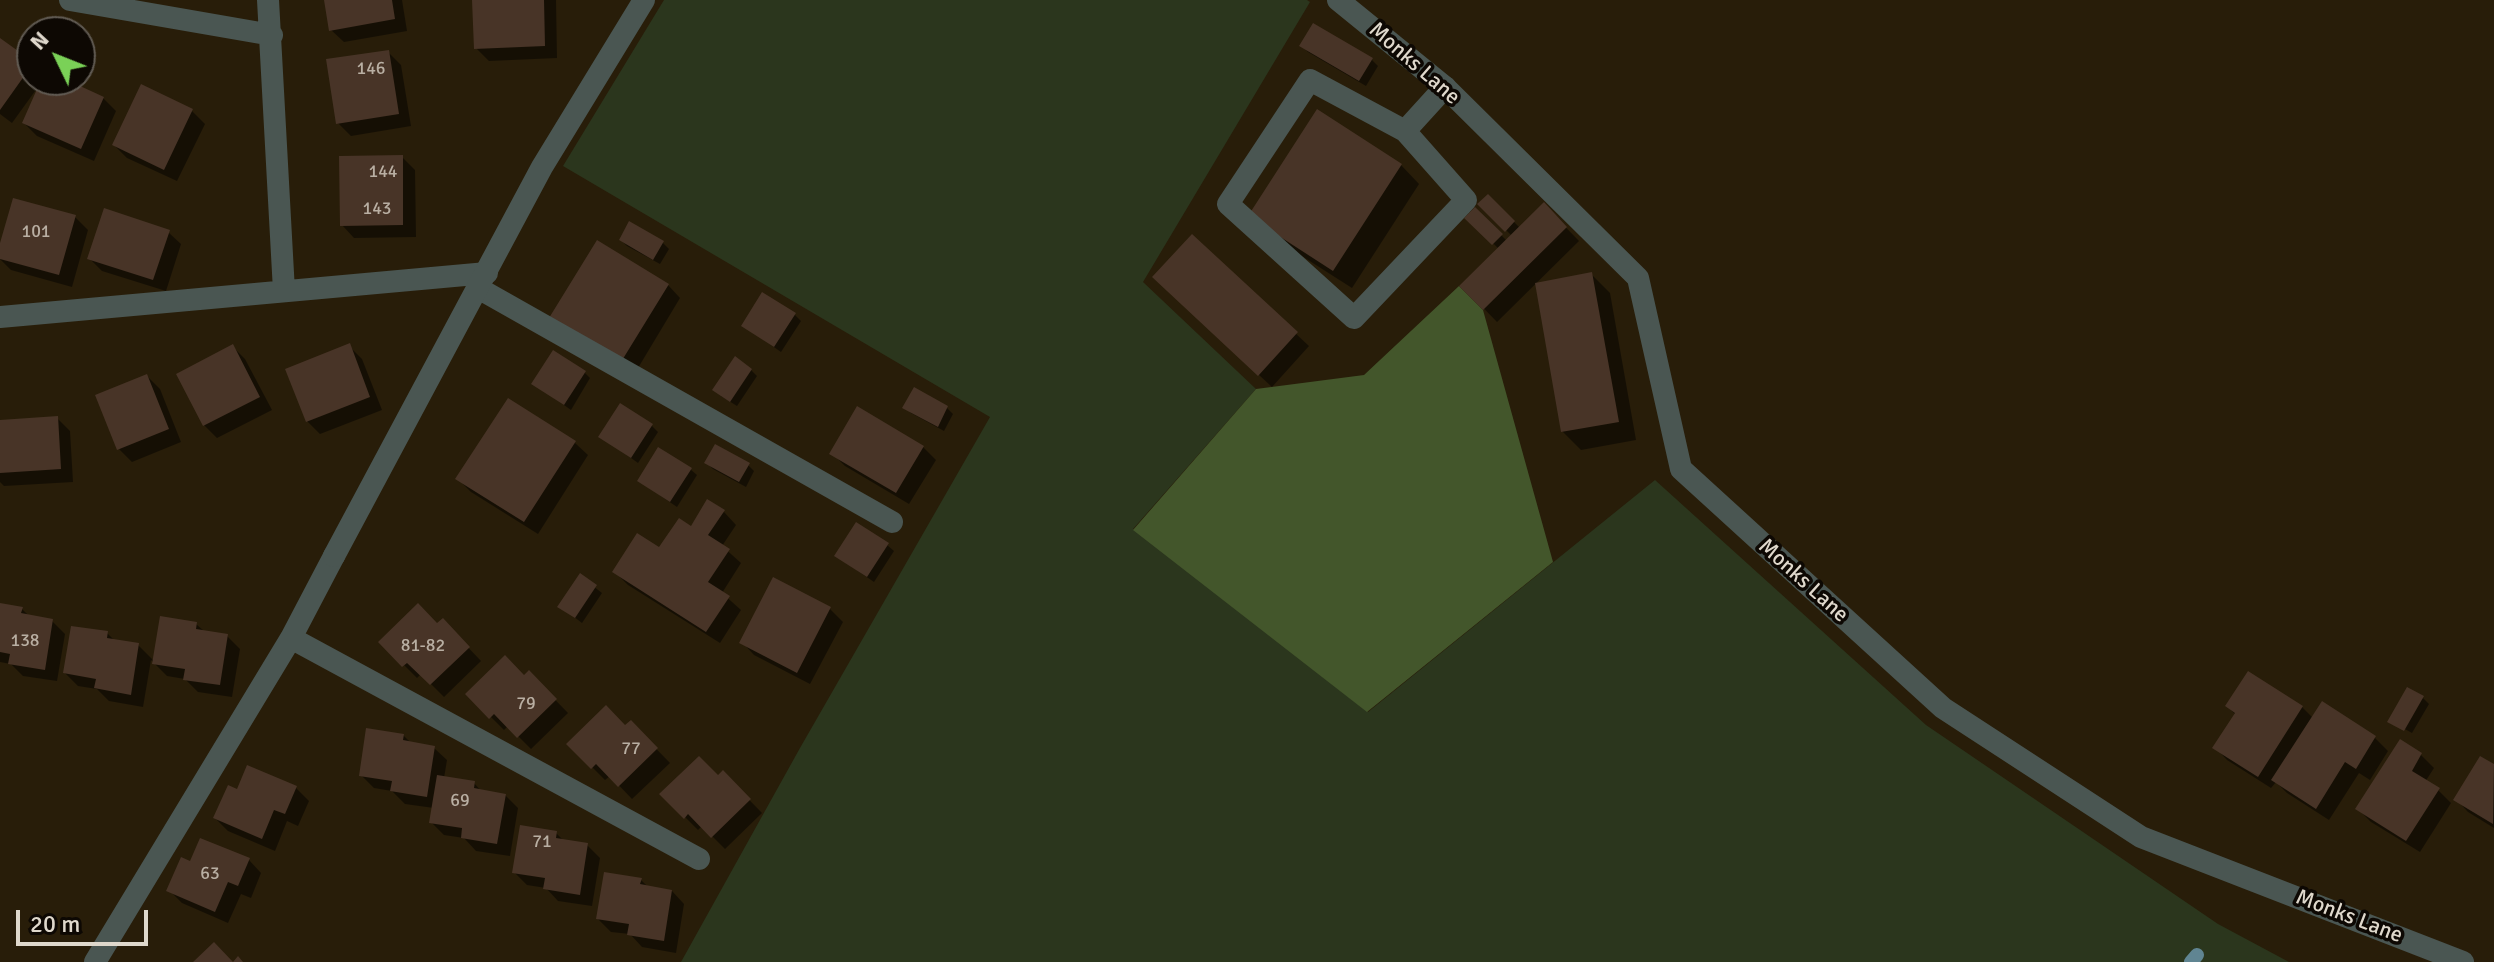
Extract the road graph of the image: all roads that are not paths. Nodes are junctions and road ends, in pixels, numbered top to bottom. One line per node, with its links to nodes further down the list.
1 (70, 0): 5 (street)
2 (268, 0): 5 (street)
3 (644, 0): 8 (street)
4 (1338, 0): 6 (street, Monks Lane)
5 (272, 35): 9 (street)
6 (1445, 87): 7 (street); 15 (street, Monks Lane)
7 (1405, 131): 7 (street)
8 (482, 280): 9 (street); 11 (street); 12 (street)
9 (284, 291): 10 (street)
10 (0, 317)
11 (892, 522)
12 (291, 638): 13 (street); 14 (street)
13 (699, 859)
14 (95, 962)
15 (2463, 962)

